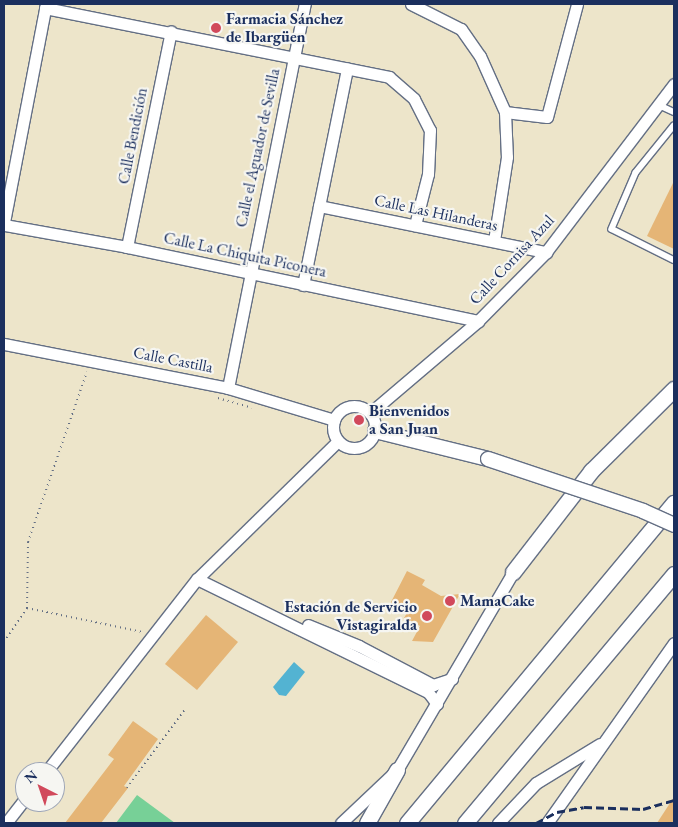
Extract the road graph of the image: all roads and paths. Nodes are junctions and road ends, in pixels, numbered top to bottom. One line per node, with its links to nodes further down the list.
1 (305, 4): 6 (street, Calle el Aguador de Sevilla)
2 (411, 4): 10 (street)
3 (577, 4): 10 (street)
4 (46, 6): 5 (street); 14 (street)
5 (171, 31): 6 (street); 17 (street, Calle Bendición)
6 (293, 58): 7 (street); 20 (street, Calle el Aguador de Sevilla)
7 (347, 68): 13 (street); 15 (street)
8 (674, 84): 9 (street, Calle Cornisa Azul)
9 (660, 105): 11 (lane); 18 (street, Calle Cornisa Azul)
10 (506, 112): 16 (street)
11 (674, 112)
12 (674, 126): 19 (lane)
13 (319, 206): 15 (street, Calle Las Hilanderas); 21 (street)
14 (4, 223): 17 (street, Calle La Chiquita Piconera)
15 (415, 225): 16 (street, Calle Las Hilanderas)
16 (494, 241): 18 (street, Calle Las Hilanderas)
17 (128, 247): 20 (street, Calle La Chiquita Piconera)
18 (546, 252): 22 (street, Calle Cornisa Azul)
19 (674, 260)
20 (249, 274): 21 (street, Calle La Chiquita Piconera); 25 (street, Calle el Aguador de Sevilla)
21 (303, 285): 22 (street, Calle La Chiquita Piconera)
22 (478, 321): 29 (street, Calle Cornisa Azul)
23 (4, 344): 25 (street, Calle Castilla)
24 (78, 368): 38 (path)
25 (228, 388): 30 (street, Calle Castilla)
26 (674, 389): 35 (main road)
27 (214, 397): 28 (path)
28 (260, 410)
29 (370, 413): 30 (street); 31 (street)
30 (334, 420): 32 (street)
31 (375, 432): 32 (street); 34 (street, bridge)
32 (338, 441): 37 (street)
33 (674, 503): 54 (main road)
34 (674, 525)
35 (513, 572): 43 (street)
36 (674, 574): 55 (main road)
37 (197, 579): 39 (street); 40 (street)
38 (28, 608): 40 (path); 41 (path)
39 (268, 613): 43 (street); 44 (street)
40 (154, 634): 47 (street)
41 (4, 642)
42 (674, 643): 46 (street)
43 (452, 679): 44 (street)
44 (437, 704): 48 (street)
45 (186, 708): 49 (path)
46 (605, 741): 56 (street); 57 (street)
47 (54, 762)
48 (397, 770): 52 (street); 53 (main road)
49 (128, 788)
50 (15, 811): 51 (street)
51 (6, 823)
52 (340, 823)
53 (367, 823)
54 (406, 823)
55 (465, 823)
56 (498, 823)
57 (547, 823)

